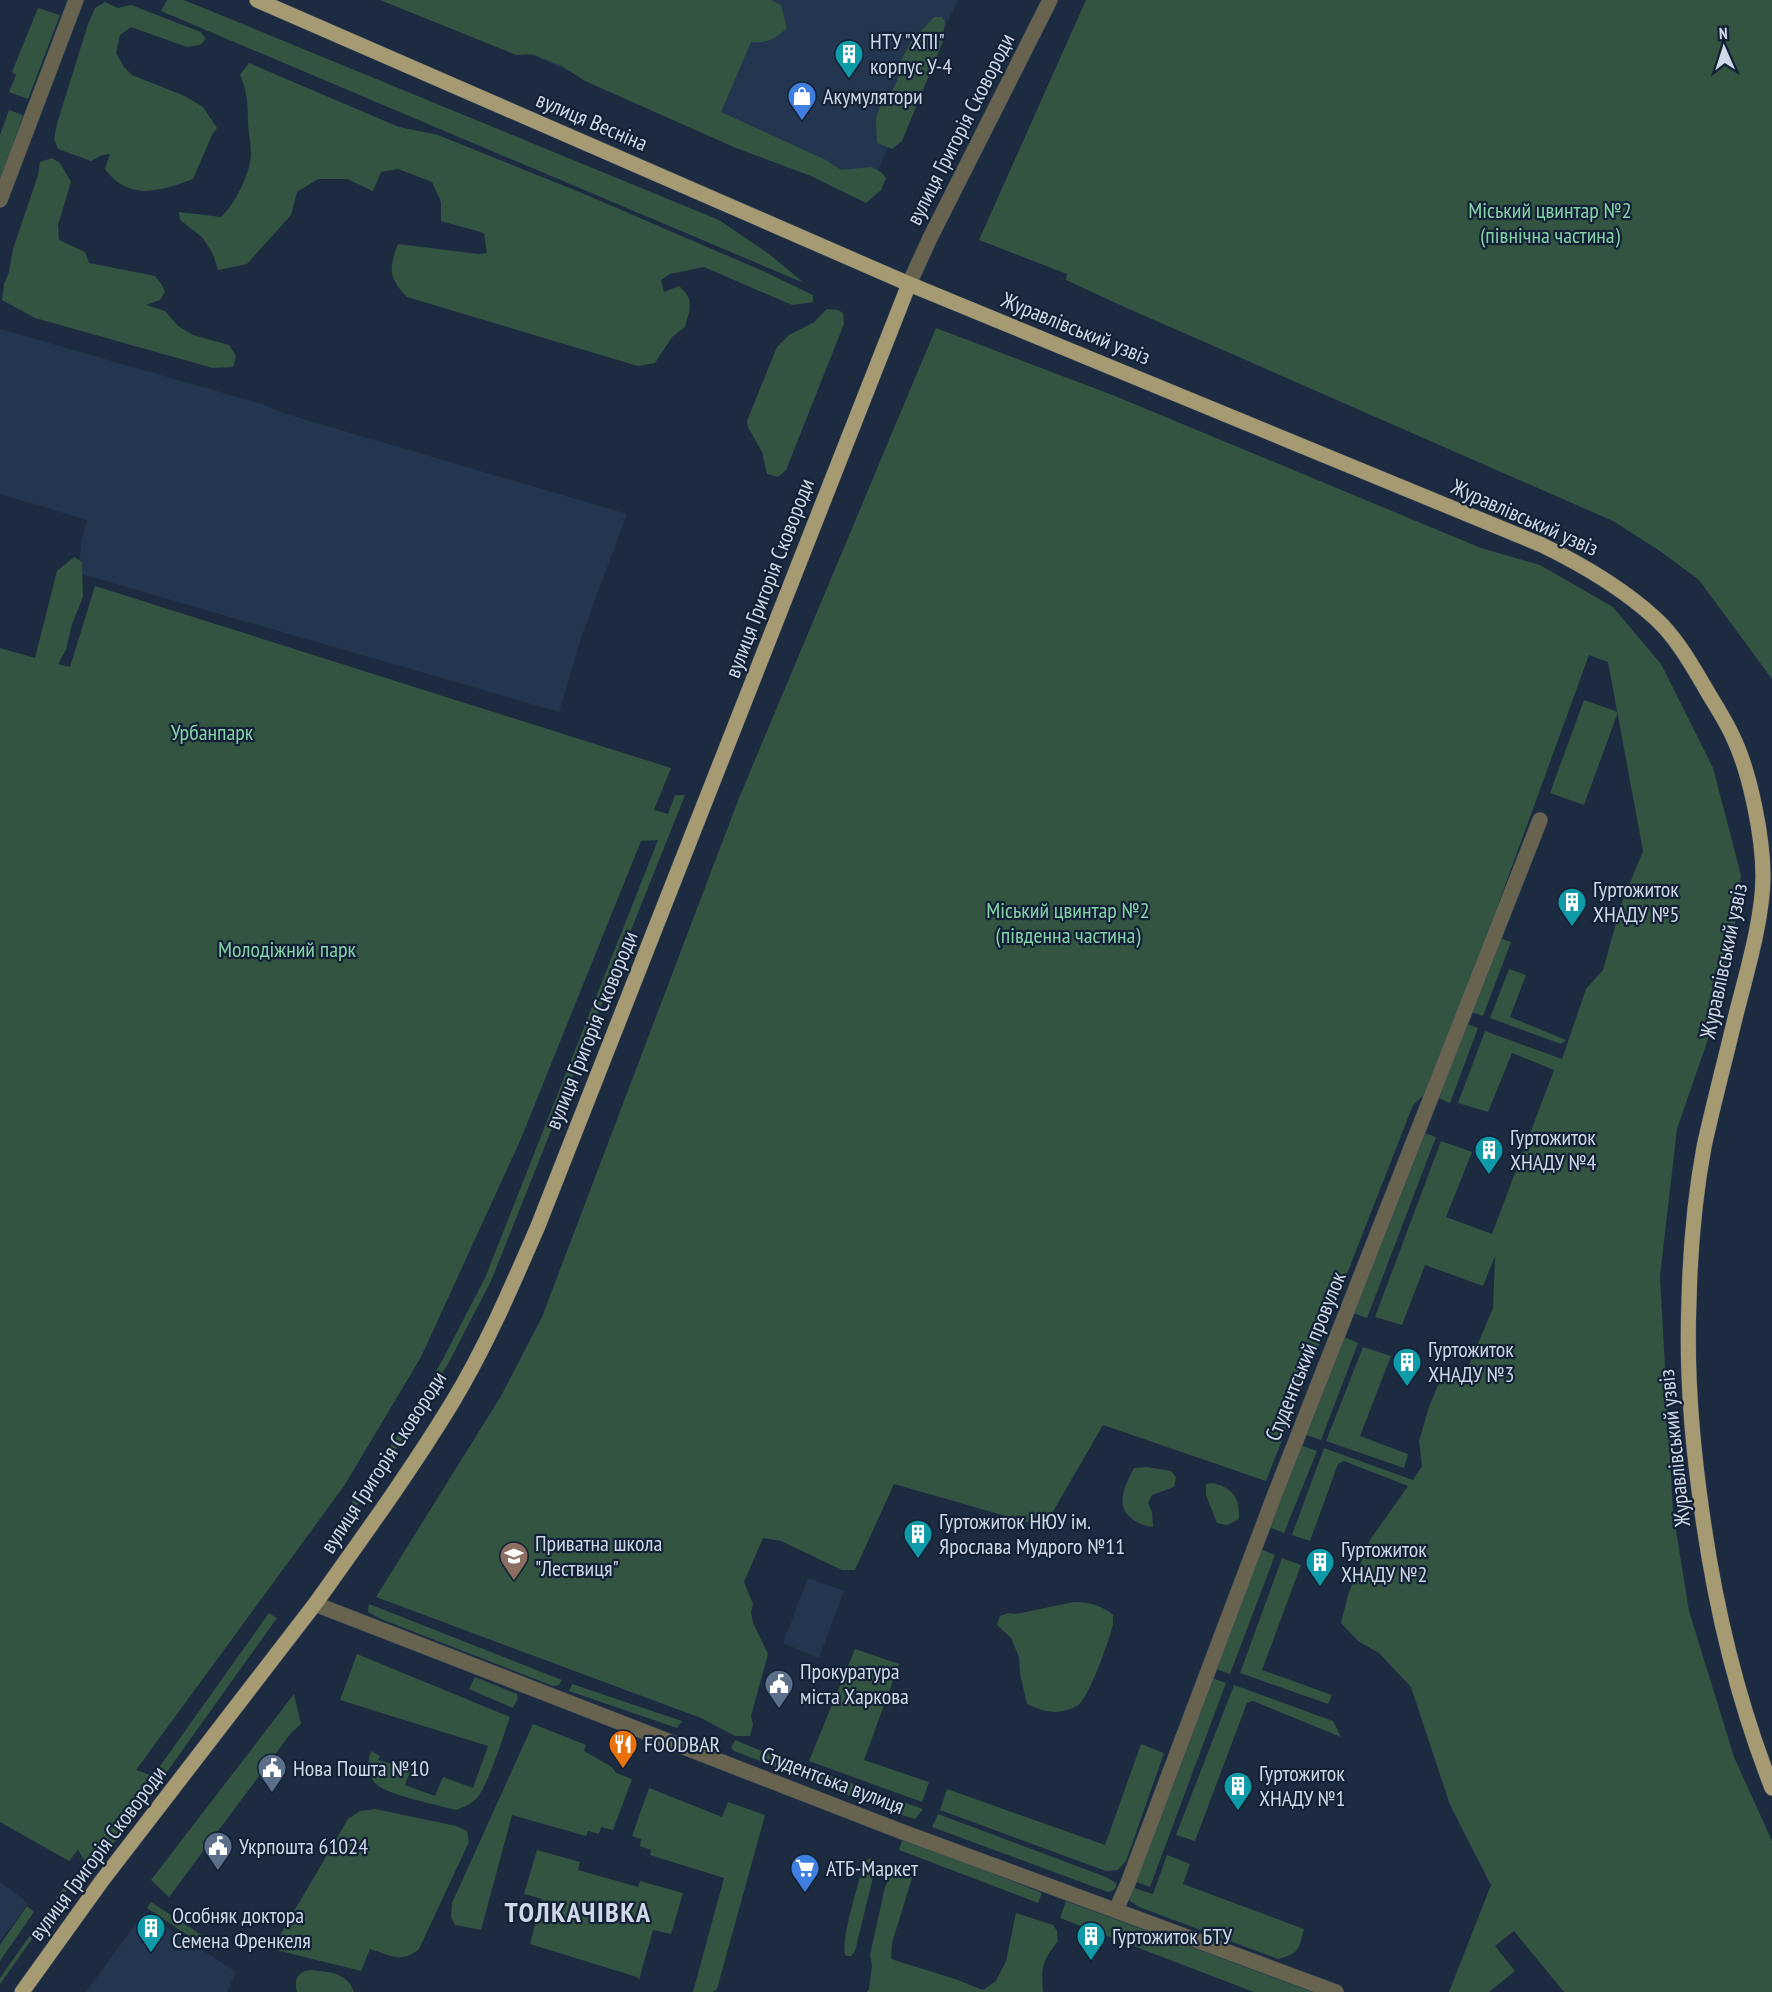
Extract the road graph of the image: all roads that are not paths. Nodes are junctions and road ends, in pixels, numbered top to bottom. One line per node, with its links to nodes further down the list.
1 (76, 0): 4 (street)
2 (257, 0): 5 (main road, вулиця Весніна)
3 (1050, 0): 5 (street, вулиця Григорія Сковороди)
4 (0, 200)
5 (909, 284): 7 (main road, вулиця Григорія Сковороди); 8 (main road, Журавлівський узвіз)
6 (1540, 820): 9 (street, Студентський провулок)
7 (315, 1604): 9 (street, Студентська вулиця); 10 (main road, вулиця Григорія Сковороди)
8 (1772, 1788)
9 (1116, 1910): 11 (street, Студентська вулиця)
10 (22, 1992)
11 (1336, 1992)

